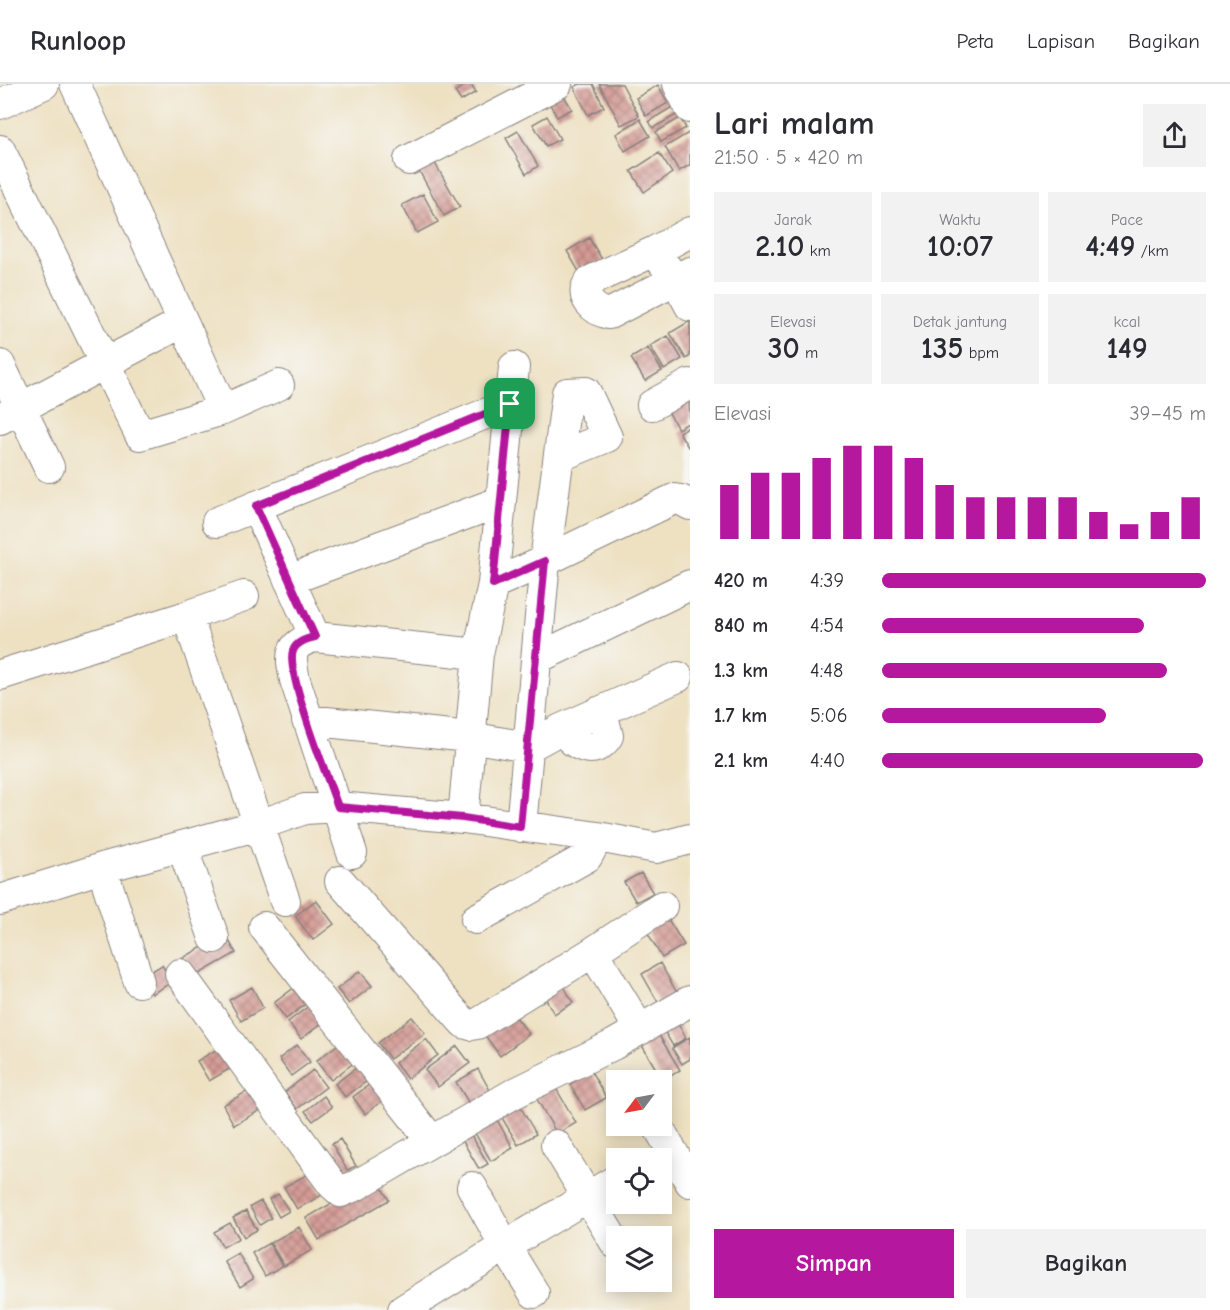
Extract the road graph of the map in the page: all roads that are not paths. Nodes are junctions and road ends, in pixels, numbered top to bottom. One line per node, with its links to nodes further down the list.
1 (44, 84): 5 (street)
2 (75, 84): 13 (street)
3 (557, 84): 8 (street)
4 (678, 84): 6 (street)
5 (0, 104)
6 (690, 108)
7 (0, 150): 14 (street)
8 (409, 160)
9 (690, 232): 10 (street)
10 (655, 251): 11 (street); 11 (street)
11 (683, 276): 12 (street)
12 (690, 306)
13 (183, 322): 14 (street); 21 (street)
14 (106, 364): 21 (street); 22 (street)
15 (0, 365): 22 (street)
16 (514, 367): 19 (street)
17 (279, 385): 21 (street)
18 (688, 390): 20 (street)
19 (510, 404): 25 (street); 27 (street)
20 (652, 405)
21 (223, 410)
22 (10, 414): 24 (street)
23 (563, 455): 29 (street)
24 (49, 467)
25 (500, 502): 30 (street); 31 (street)
26 (690, 505): 29 (street)
27 (256, 506): 28 (street); 30 (street)
28 (217, 522)
29 (545, 561): 31 (street); 37 (street)
30 (289, 580): 35 (street)
31 (493, 584): 36 (street)
32 (690, 585): 37 (street)
33 (244, 596): 34 (street)
34 (187, 616): 38 (street); 45 (street)
35 (315, 637): 36 (street); 40 (street)
36 (478, 654): 41 (street)
37 (536, 658): 42 (street)
38 (0, 675)
39 (678, 677): 42 (street)
40 (307, 720): 41 (street); 43 (street)
41 (469, 737): 42 (street); 44 (street)
42 (528, 747): 46 (street)
43 (338, 807): 44 (street); 45 (street); 50 (street)
44 (463, 818): 46 (street)
45 (259, 825): 49 (street); 54 (street)
46 (520, 827): 47 (street)
47 (598, 837): 48 (street); 56 (street)
48 (690, 838)
49 (182, 846): 51 (street); 58 (street)
50 (352, 853)
51 (102, 868): 53 (street); 61 (street)
52 (340, 881): 59 (street)
53 (0, 900)
54 (285, 901)
55 (662, 906): 59 (street)
56 (476, 919)
57 (264, 927): 64 (street)
58 (213, 938)
59 (592, 952): 63 (street)
60 (180, 974): 64 (street)
61 (139, 982)
62 (690, 1000): 63 (street)
63 (640, 1030): 64 (street)
64 (432, 1141)
65 (668, 1142): 67 (street)
66 (556, 1146): 70 (street)
67 (690, 1182)
68 (606, 1186): 70 (street)
69 (472, 1187): 72 (street)
70 (588, 1197): 71 (street); 72 (street)
71 (606, 1227)
72 (505, 1246): 73 (street); 74 (street)
73 (534, 1293)
74 (403, 1310)

